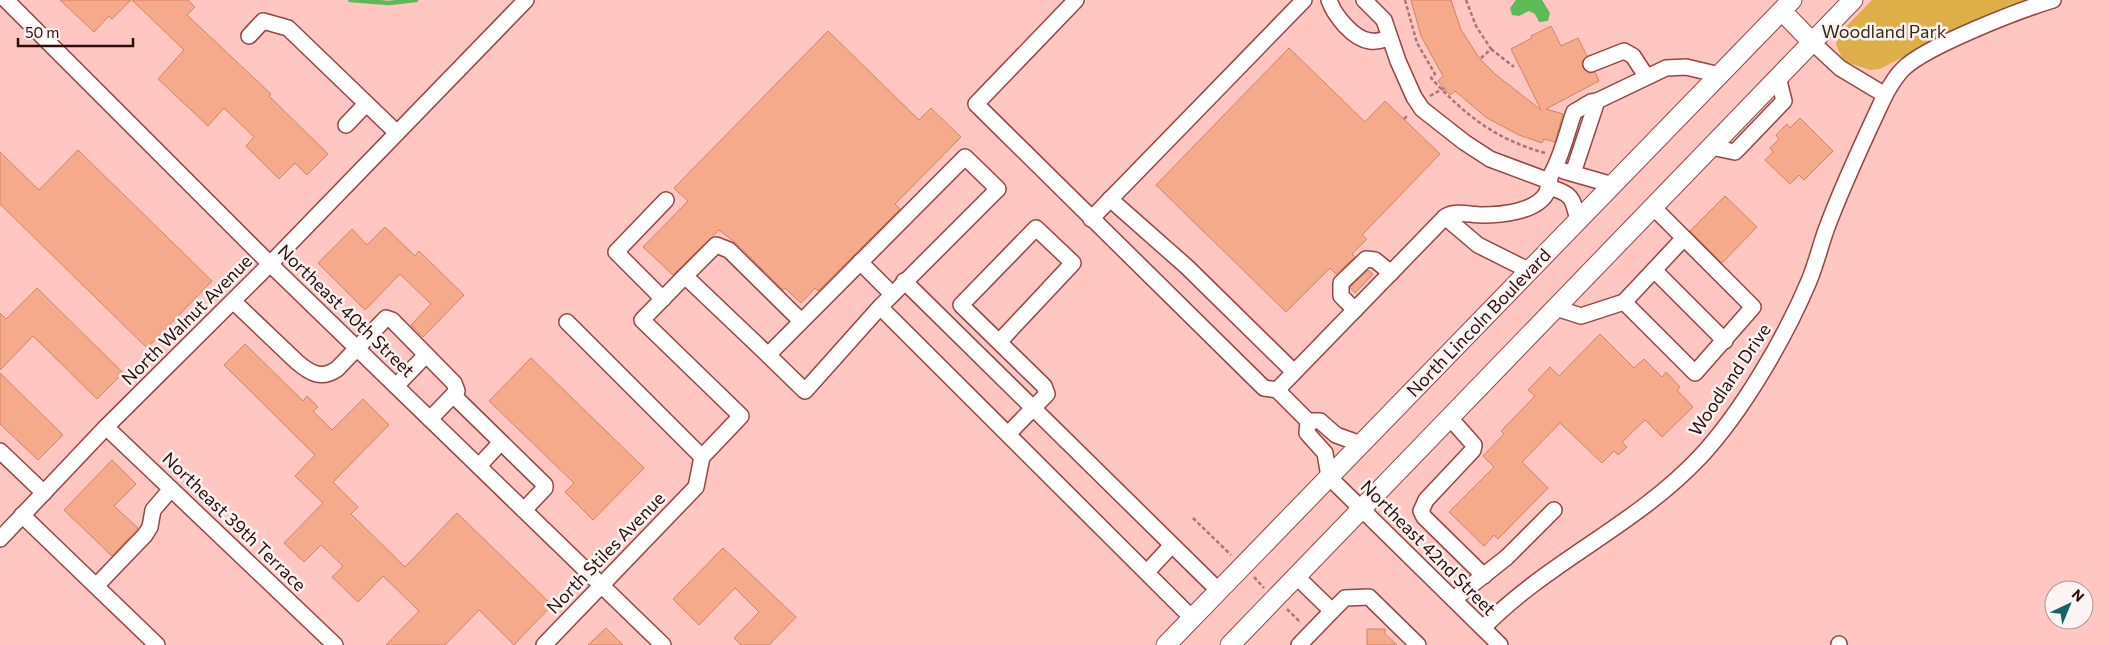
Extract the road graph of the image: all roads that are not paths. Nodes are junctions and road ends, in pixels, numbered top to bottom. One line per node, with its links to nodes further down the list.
1 (6, 0): 32 (street, Northeast 40th Street)
2 (526, 0): 20 (street, North Walnut Avenue)
3 (1076, 0): 28 (street)
4 (1304, 0): 24 (street)
5 (1329, 0): 11 (street)
6 (1364, 0): 11 (street)
7 (1853, 0): 12 (main road)
8 (2054, 0): 16 (street, Woodland Drive)
9 (1787, 6): 12 (main road); 14 (main road, North Lincoln Boulevard)
10 (249, 36): 18 (street)
11 (1389, 38): 22 (street)
12 (1812, 42): 16 (street); 26 (main road)
13 (1591, 64): 15 (street)
14 (1720, 75): 15 (street); 23 (main road, North Lincoln Boulevard)
15 (1646, 76): 17 (street)
16 (1885, 95): 85 (street, Woodland Drive)
17 (1597, 101): 21 (street); 22 (street)
18 (366, 104): 19 (street); 20 (street)
19 (346, 125)
20 (397, 133): 32 (street, North Walnut Avenue)
21 (1573, 173): 22 (street); 23 (street)
22 (1551, 179): 27 (street); 29 (street)
23 (1613, 185): 29 (main road, North Lincoln Boulevard)
24 (1110, 199): 28 (street); 52 (street)
25 (666, 200): 39 (street)
26 (1653, 207): 30 (street); 43 (main road)
27 (1445, 217): 34 (street); 35 (street)
28 (1091, 219): 54 (street)
29 (1578, 221): 34 (main road, North Lincoln Boulevard)
30 (1684, 238): 33 (street); 47 (street)
31 (860, 262): 37 (street); 38 (street); 45 (street)
32 (270, 264): 40 (street, North Walnut Avenue); 49 (street, Northeast 40th Street)
33 (1654, 270): 41 (street); 47 (street)
34 (1530, 271): 63 (main road, North Lincoln Boulevard)
35 (1391, 273): 44 (street); 44 (street)
36 (685, 276): 39 (street); 45 (street); 51 (street)
37 (904, 281): 38 (street); 56 (street)
38 (892, 294): 42 (street)
39 (663, 299): 65 (street)
40 (233, 301): 49 (street); 60 (street, North Walnut Avenue)
41 (1624, 302): 43 (street); 47 (street)
42 (880, 306): 51 (street); 61 (street)
43 (1556, 308): 57 (main road)
44 (1354, 310): 52 (street)
45 (801, 321): 51 (street)
46 (567, 322): 65 (street)
47 (1725, 341)
48 (999, 342): 48 (street); 56 (street)
49 (358, 349): 50 (street); 53 (street, Northeast 40th Street)
50 (426, 354): 53 (street); 55 (street)
51 (768, 355)
52 (1294, 372): 54 (street)
53 (396, 386): 58 (street, Northeast 40th Street)
54 (1277, 390): 59 (street)
55 (453, 395): 58 (street); 62 (street)
56 (1033, 409): 61 (street); 75 (street)
57 (1450, 418): 70 (main road); 77 (street)
58 (430, 419): 66 (street, Northeast 40th Street)
59 (1308, 422): 63 (street); 67 (street)
60 (106, 427): 68 (street, Northeast 39th Terrace); 69 (street, North Walnut Avenue)
61 (1008, 434): 76 (street)
62 (501, 442): 66 (street); 71 (street)
63 (1361, 444): 67 (main road, North Lincoln Boulevard)
64 (0, 451): 69 (street)
65 (702, 457): 80 (street, North Stiles Avenue)
66 (478, 466): 71 (street, Northeast 40th Street)
67 (1329, 477): 70 (street, Northeast 42nd Street); 81 (main road, North Lincoln Boulevard)
68 (171, 489): 79 (street); 87 (street, Northeast 39th Terrace)
69 (44, 493): 73 (street, North Walnut Avenue)
70 (1362, 508): 78 (main road); 82 (street, Northeast 42nd Street)
71 (524, 510): 80 (street, Northeast 40th Street)
72 (1554, 510): 77 (street)
73 (22, 515): 74 (street, North Walnut Avenue); 79 (street)
74 (0, 539)
75 (1172, 545): 76 (street); 81 (street)
76 (1147, 572): 84 (street)
77 (1484, 576): 82 (street)
78 (1296, 577): 83 (street); 91 (main road)
79 (96, 586): 86 (street)
80 (601, 586): 88 (street, North Stiles Avenue); 89 (street, Northeast 40th Street)
81 (1219, 591): 84 (main road, North Lincoln Boulevard)
82 (1454, 599): 85 (street, Northeast 42nd Street)
83 (1332, 611): 92 (street); 93 (street)
84 (1192, 618): 90 (main road, North Lincoln Boulevard)
85 (1483, 628): 94 (street, Northeast 42nd Street)
86 (157, 645)
87 (335, 645)
88 (544, 645)
89 (663, 645)
90 (1166, 645)
91 (1230, 645)
92 (1299, 645)
93 (1418, 645)
94 (1500, 645)

